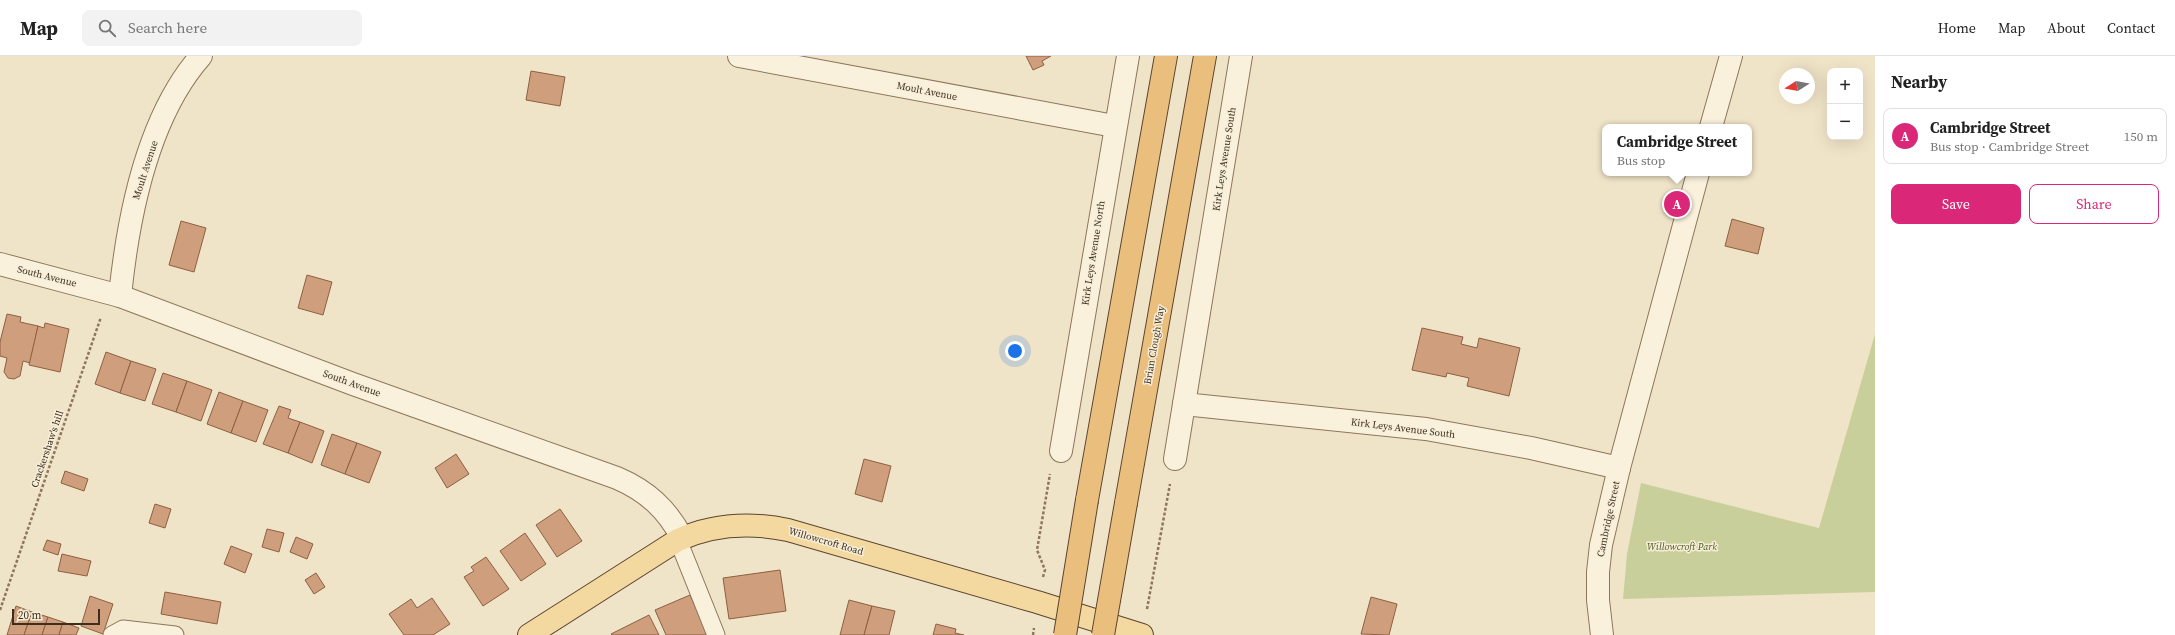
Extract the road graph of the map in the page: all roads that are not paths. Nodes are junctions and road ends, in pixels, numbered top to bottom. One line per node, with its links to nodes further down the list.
1 (201, 56): 12 (street, Moult Avenue)
2 (739, 56): 9 (street, Moult Avenue)
3 (1128, 56): 9 (street, Kirk Leys Avenue North)
4 (1166, 56): 22 (highway, bridge)
5 (1205, 56): 23 (highway, Brian Clough Way, bridge)
6 (1241, 56): 13 (street, Kirk Leys Avenue South)
7 (1731, 56): 8 (street)
8 (1712, 124)
9 (1114, 126): 14 (street, Kirk Leys Avenue North)
10 (1697, 176): 16 (street, Cambridge Street)
11 (0, 264): 12 (street, South Avenue)
12 (115, 294): 17 (street, South Avenue)
13 (1184, 404): 15 (street, Kirk Leys Avenue South); 16 (street, Kirk Leys Avenue South)
14 (1061, 451)
15 (1175, 458)
16 (1619, 468): 25 (street, Cambridge Street)
17 (680, 539): 20 (main road, Willowcroft Road); 21 (lane); 24 (main road, Willowcroft Road)
18 (112, 635): 19 (lane)
19 (175, 635)
20 (529, 635)
21 (716, 635)
22 (1066, 635)
23 (1103, 635)
24 (1142, 635)
25 (1602, 635)

